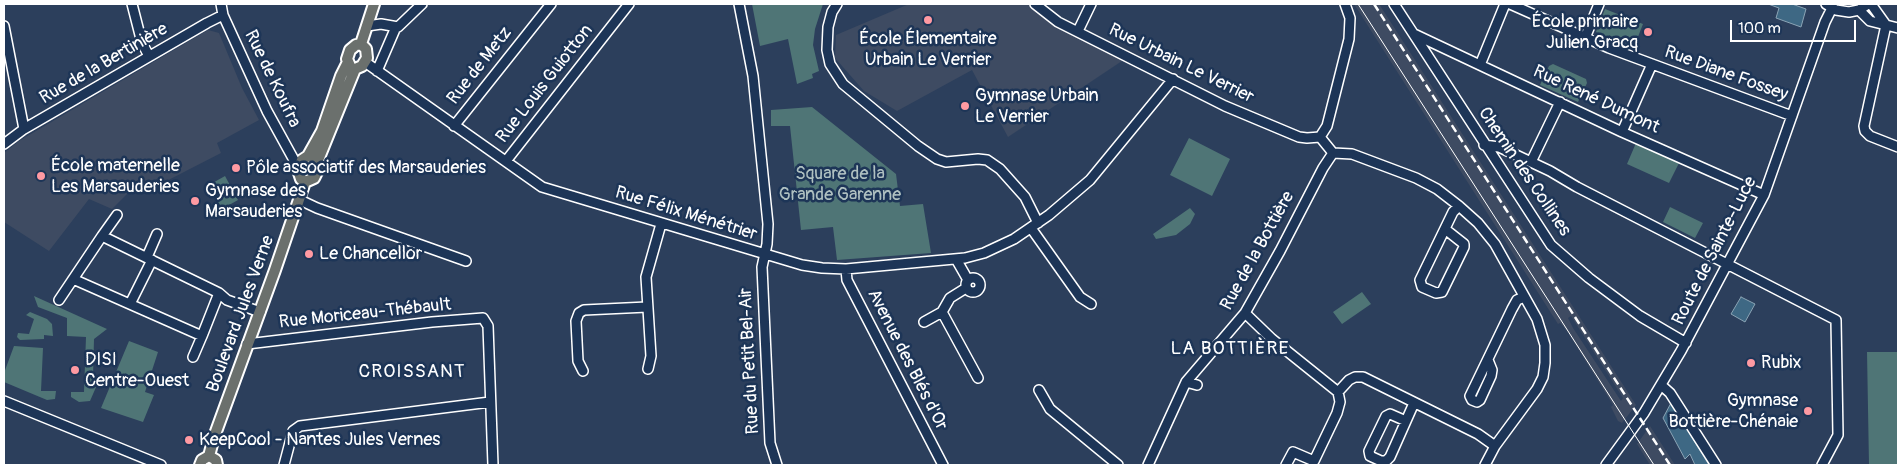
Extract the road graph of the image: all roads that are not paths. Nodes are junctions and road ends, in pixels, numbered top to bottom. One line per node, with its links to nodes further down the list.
1 (132, 4): 29 (street)
2 (221, 4): 19 (street, Rue de Koufra)
3 (374, 4): 22 (main road)
4 (422, 4): 23 (street)
5 (550, 4): 38 (street, Rue de Metz)
6 (628, 4): 47 (street, Rue Louis Guiotton)
7 (739, 4): 60 (street, Rue du Petit Bel-Air)
8 (837, 4): 56 (street)
9 (1035, 4): 25 (street, Rue Urbain Le Verrier)
10 (1091, 4): 25 (street)
11 (1345, 4): 41 (street)
12 (1394, 4): 26 (street, Chemin des Collines)
13 (1505, 4): 33 (street)
14 (1510, 4): 27 (street, Rue Diane Fossey)
15 (1599, 4): 27 (street)
16 (1870, 4): 18 (street); 20 (street)
17 (1829, 6): 18 (street); 37 (street, Route de Sainte-Luce)
18 (1859, 10): 20 (street)
19 (223, 15): 29 (street, Rue de la Bertinière); 49 (street, Rue de Koufra)
20 (1886, 25): 24 (street); 44 (street)
21 (4, 26): 39 (street)
22 (367, 26): 23 (street); 28 (main road)
23 (396, 27): 34 (street)
24 (1898, 28)
25 (1078, 31): 35 (street, Rue Urbain Le Verrier)
26 (1414, 34): 33 (street, Rue René Dumont); 43 (street, Chemin des Collines)
27 (1585, 38): 31 (street, Rue Diane Fossey)
28 (361, 44): 30 (main road); 32 (main road)
29 (149, 56): 39 (street, Rue de la Bertinière)
30 (365, 62): 32 (main road); 34 (street, Rue Félix Ménétrier)
31 (1652, 64): 37 (street, Rue Diane Fossey); 40 (street)
32 (352, 65): 46 (main road)
33 (1480, 65): 36 (street, Rue René Dumont)
34 (377, 71): 38 (street, Rue Félix Ménétrier)
35 (1173, 79): 41 (street, Rue Urbain Le Verrier); 56 (street, Rue Félix Ménétrier)
36 (1560, 102): 40 (street, Rue René Dumont); 48 (street)
37 (1792, 116): 51 (street, Route de Sainte-Luce)
38 (454, 126): 47 (street, Rue Félix Ménétrier)
39 (24, 129): 42 (street, Rue de la Bertinière)
40 (1622, 132): 51 (street, Rue René Dumont)
41 (1320, 137): 45 (street)
42 (4, 144)
43 (1484, 145): 48 (street); 78 (street, Chemin des Collines)
44 (1898, 147)
45 (1333, 153): 53 (street); 75 (street, Rue de la Bottière)
46 (313, 158): 49 (main road); 50 (main road)
47 (506, 161): 55 (street, Rue Félix Ménétrier)
48 (1531, 162): 64 (street)
49 (299, 165): 50 (main road)
50 (305, 182): 52 (main road, Boulevard Jules Verne)
51 (1764, 195): 64 (street, Route de Sainte-Luce)
52 (300, 200): 63 (street); 73 (main road, Boulevard Jules Verne)
53 (1459, 206): 57 (street); 68 (street)
54 (117, 215): 59 (street)
55 (661, 224): 60 (street, Rue Félix Ménétrier); 72 (street)
56 (1034, 225): 62 (street, Rue Félix Ménétrier); 71 (street)
57 (1445, 229): 57 (street)
58 (157, 234): 61 (street)
59 (102, 236): 61 (street); 66 (street)
60 (764, 254): 65 (street, Rue Félix Ménétrier); 101 (street, Rue du Petit Bel-Air)
61 (150, 259): 67 (street); 70 (street)
62 (956, 259): 65 (street, Rue Félix Ménétrier); 74 (street)
63 (466, 261)
64 (1728, 264): 78 (street, Route de Sainte-Luce); 109 (street)
65 (846, 269): 102 (street, Avenue des Blés d'Or)
66 (73, 280): 69 (street); 70 (street)
67 (219, 293): 73 (street); 77 (street)
68 (1524, 297): 81 (street); 94 (street)
69 (59, 300)
70 (130, 304): 77 (street)
71 (1091, 304)
72 (647, 307): 82 (street); 83 (street)
73 (260, 312): 79 (main road, Boulevard Jules Verne)
74 (942, 312): 76 (street); 84 (street)
75 (1245, 313): 85 (street, Rue de la Bottière); 89 (street)
76 (924, 322)
77 (202, 336): 80 (street)
78 (1686, 343): 87 (street, Route de Sainte-Luce)
79 (247, 344): 91 (street, Rue Moriceau-Thébault); 95 (main road, Boulevard Jules Verne)
80 (193, 357)
81 (1488, 360)
82 (648, 369)
83 (583, 371)
84 (978, 378)
85 (1186, 382): 86 (street); 104 (street, Rue de la Bottière)
86 (1197, 385)
87 (1661, 385): 107 (street, Route de Sainte-Luce); 108 (street)
88 (1039, 390): 103 (street)
89 (1338, 392): 92 (street); 105 (street)
90 (4, 401): 96 (street)
91 (490, 402): 99 (street); 100 (street)
92 (1414, 403): 93 (street); 94 (street)
93 (1406, 421): 93 (street)
94 (1496, 446): 106 (street)
95 (209, 456): 97 (main road); 98 (main road)
96 (162, 465)
97 (200, 465)
98 (217, 465)
99 (284, 465)
100 (493, 465)
101 (777, 465)
102 (943, 465)
103 (1118, 465)
104 (1148, 465)
105 (1286, 465)
106 (1485, 465)
107 (1606, 465)
108 (1716, 465)
109 (1822, 465)

